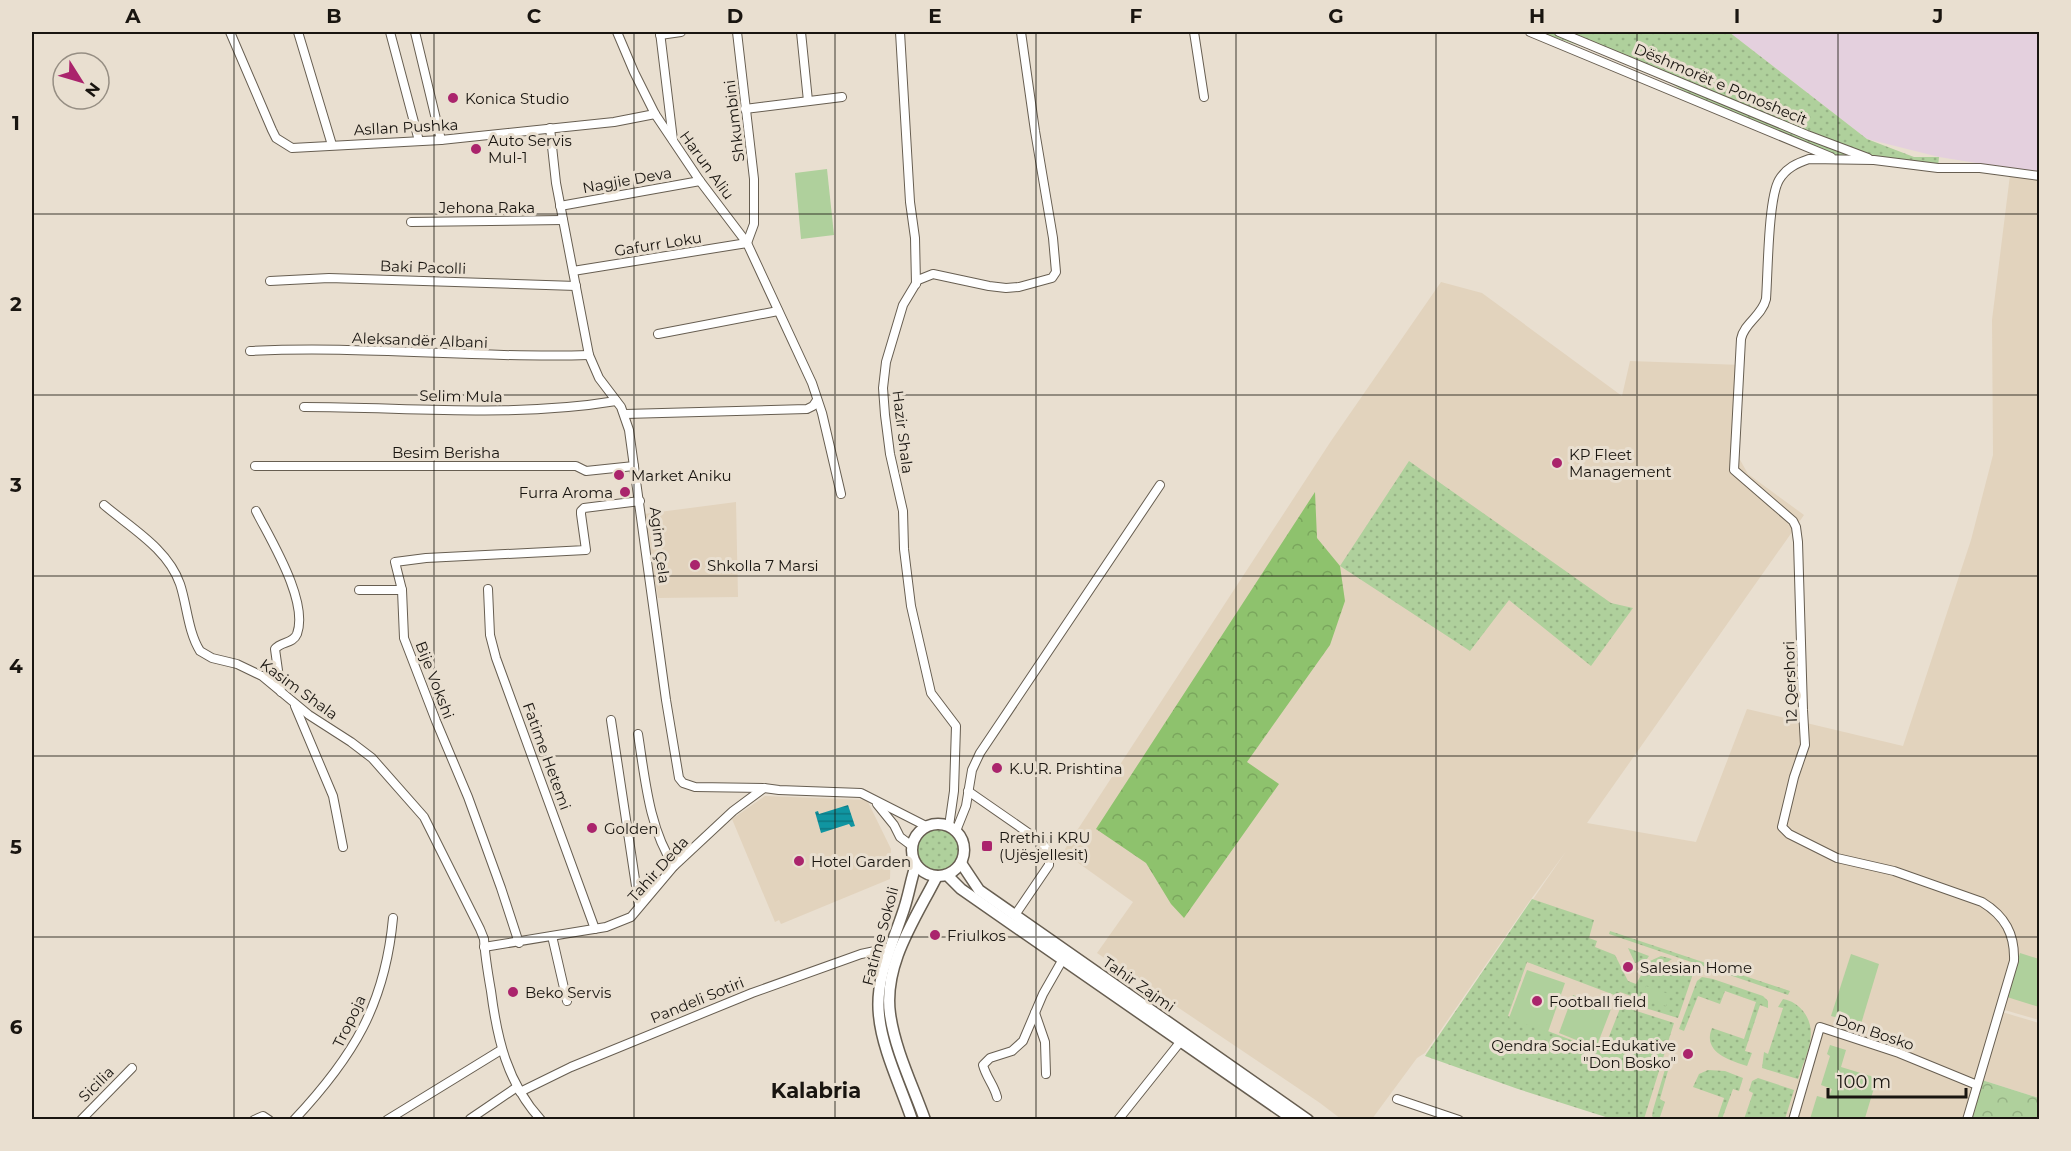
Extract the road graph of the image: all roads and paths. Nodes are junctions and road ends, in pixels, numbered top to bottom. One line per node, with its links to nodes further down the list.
1 (230, 32): 24 (street, Asllan Pushka)
2 (298, 32): 24 (street)
3 (390, 32): 22 (street)
4 (415, 32): 21 (street)
5 (617, 32): 19 (street, Harun Aliu)
6 (681, 32): 14 (street)
7 (737, 32): 18 (street, Shkumbini)
8 (801, 32): 17 (street)
9 (900, 32): 35 (street)
10 (1021, 32): 35 (street)
11 (1194, 32): 15 (street)
12 (1534, 32): 25 (street, Dëshmorët e Ponoshecit)
13 (1559, 32): 26 (street, Dëshmorët e Ponoshecit)
14 (660, 33): 23 (street)
15 (1204, 97)
16 (842, 98): 17 (street)
17 (808, 101): 18 (street)
18 (745, 109): 32 (street, Shkumbini)
19 (655, 114): 20 (street, Asllan Pushka); 23 (street, Harun Aliu)
20 (549, 128): 21 (street, Asllan Pushka); 29 (street, Agim Çela)
21 (441, 140): 22 (street, Asllan Pushka)
22 (418, 141): 24 (street, Asllan Pushka)
23 (674, 143): 28 (street, Harun Aliu)
24 (332, 145)
25 (1837, 160): 26 (street, Dëshmorët e Ponoshecit); 85 (street, 12 Qershori)
26 (1874, 160): 27 (street, Dëshmorët e Ponoshecit)
27 (2040, 176)
28 (700, 181): 29 (street, Nagjie Deva); 32 (street, Harun Aliu)
29 (560, 206): 30 (street, Agim Çela)
30 (563, 220): 31 (street, Jehona Raka); 33 (street, Agim Çela)
31 (411, 222)
32 (747, 243): 33 (street, Gafurr Loku); 37 (street, Harun Aliu)
33 (573, 272): 36 (street, Agim Çela)
34 (270, 281): 36 (street, Baki Pacolli)
35 (916, 284): 63 (street, Hazir Shala)
36 (576, 286): 40 (street, Agim Çela)
37 (778, 312): 38 (street); 41 (street, Harun Aliu)
38 (658, 333)
39 (250, 351): 40 (street, Aleksandër Albani)
40 (590, 355): 42 (street, Agim Çela)
41 (817, 400): 44 (street); 48 (street, Harun Aliu)
42 (616, 401): 43 (street, Selim Mula); 44 (street, Agim Çela)
43 (304, 407)
44 (625, 414): 46 (street, Agim Çela)
45 (255, 466): 46 (street, Besim Berisha)
46 (634, 466): 49 (street, Agim Çela)
47 (1160, 485): 60 (street)
48 (841, 494)
49 (640, 501): 54 (street, Bije Vokshi); 59 (street, Agim Çela)
50 (104, 505): 55 (street, Kasim Shala)
51 (256, 511): 55 (street)
52 (488, 589): 73 (street, Fatime Hetemi)
53 (359, 590): 54 (street)
54 (402, 590): 75 (street, Bije Vokshi)
55 (281, 692): 56 (street, Kasim Shala)
56 (295, 705): 65 (street); 76 (street, Kasim Shala)
57 (611, 720): 70 (street)
58 (638, 735): 68 (street)
59 (764, 788): 61 (street, Agim Çela); 68 (street, Tahir Deda)
60 (968, 791): 63 (street); 71 (street)
61 (875, 801): 62 (street, Agim Çela); 64 (street)
62 (926, 826): 63 (street); 64 (street)
63 (953, 829): 66 (street)
64 (912, 846): 67 (street)
65 (343, 847)
66 (961, 863): 69 (street); 71 (street, Tahir Zajmi)
67 (916, 865): 69 (street); 77 (street, Fatime Sokoli)
68 (674, 866): 70 (street, Tahir Deda)
69 (942, 876): 78 (street, Tahir Zajmi); 97 (street, Fatime Sokoli)
70 (639, 906): 73 (street, Tahir Deda)
71 (1015, 915): 100 (street, Tahir Zajmi)
72 (393, 918): 92 (street, Tropoja)
73 (595, 929): 74 (street, Tahir Deda)
74 (552, 936): 75 (street, Tahir Deda); 79 (street)
75 (519, 943): 76 (street, Tahir Deda)
76 (484, 947): 82 (street, Kasim Shala)
77 (889, 948): 86 (street, Pandeli Sotiri); 96 (street, Fatime Sokoli)
78 (1063, 959): 80 (street); 81 (street, Tahir Zajmi)
79 (567, 1001)
80 (1035, 1012): 84 (street); 87 (street)
81 (1181, 1041): 98 (street); 99 (street, Tahir Zajmi)
82 (501, 1050): 86 (street, Kasim Shala); 93 (street)
83 (132, 1068): 89 (street, Sicilia)
84 (1046, 1074)
85 (1977, 1086): 102 (street, Don Bosko); 103 (street, 12 Qershori)
86 (519, 1090): 94 (street, Pandeli Sotiri); 95 (street, Kasim Shala)
87 (997, 1097)
88 (1397, 1099): 101 (street)
89 (81, 1119)
90 (254, 1119): 91 (street)
91 (269, 1119)
92 (294, 1119)
93 (387, 1119)
94 (470, 1119)
95 (541, 1119)
96 (912, 1119)
97 (925, 1119)
98 (1118, 1119)
99 (1294, 1119)
100 (1308, 1119)
101 (1459, 1119)
102 (1793, 1119)
103 (1967, 1119)

